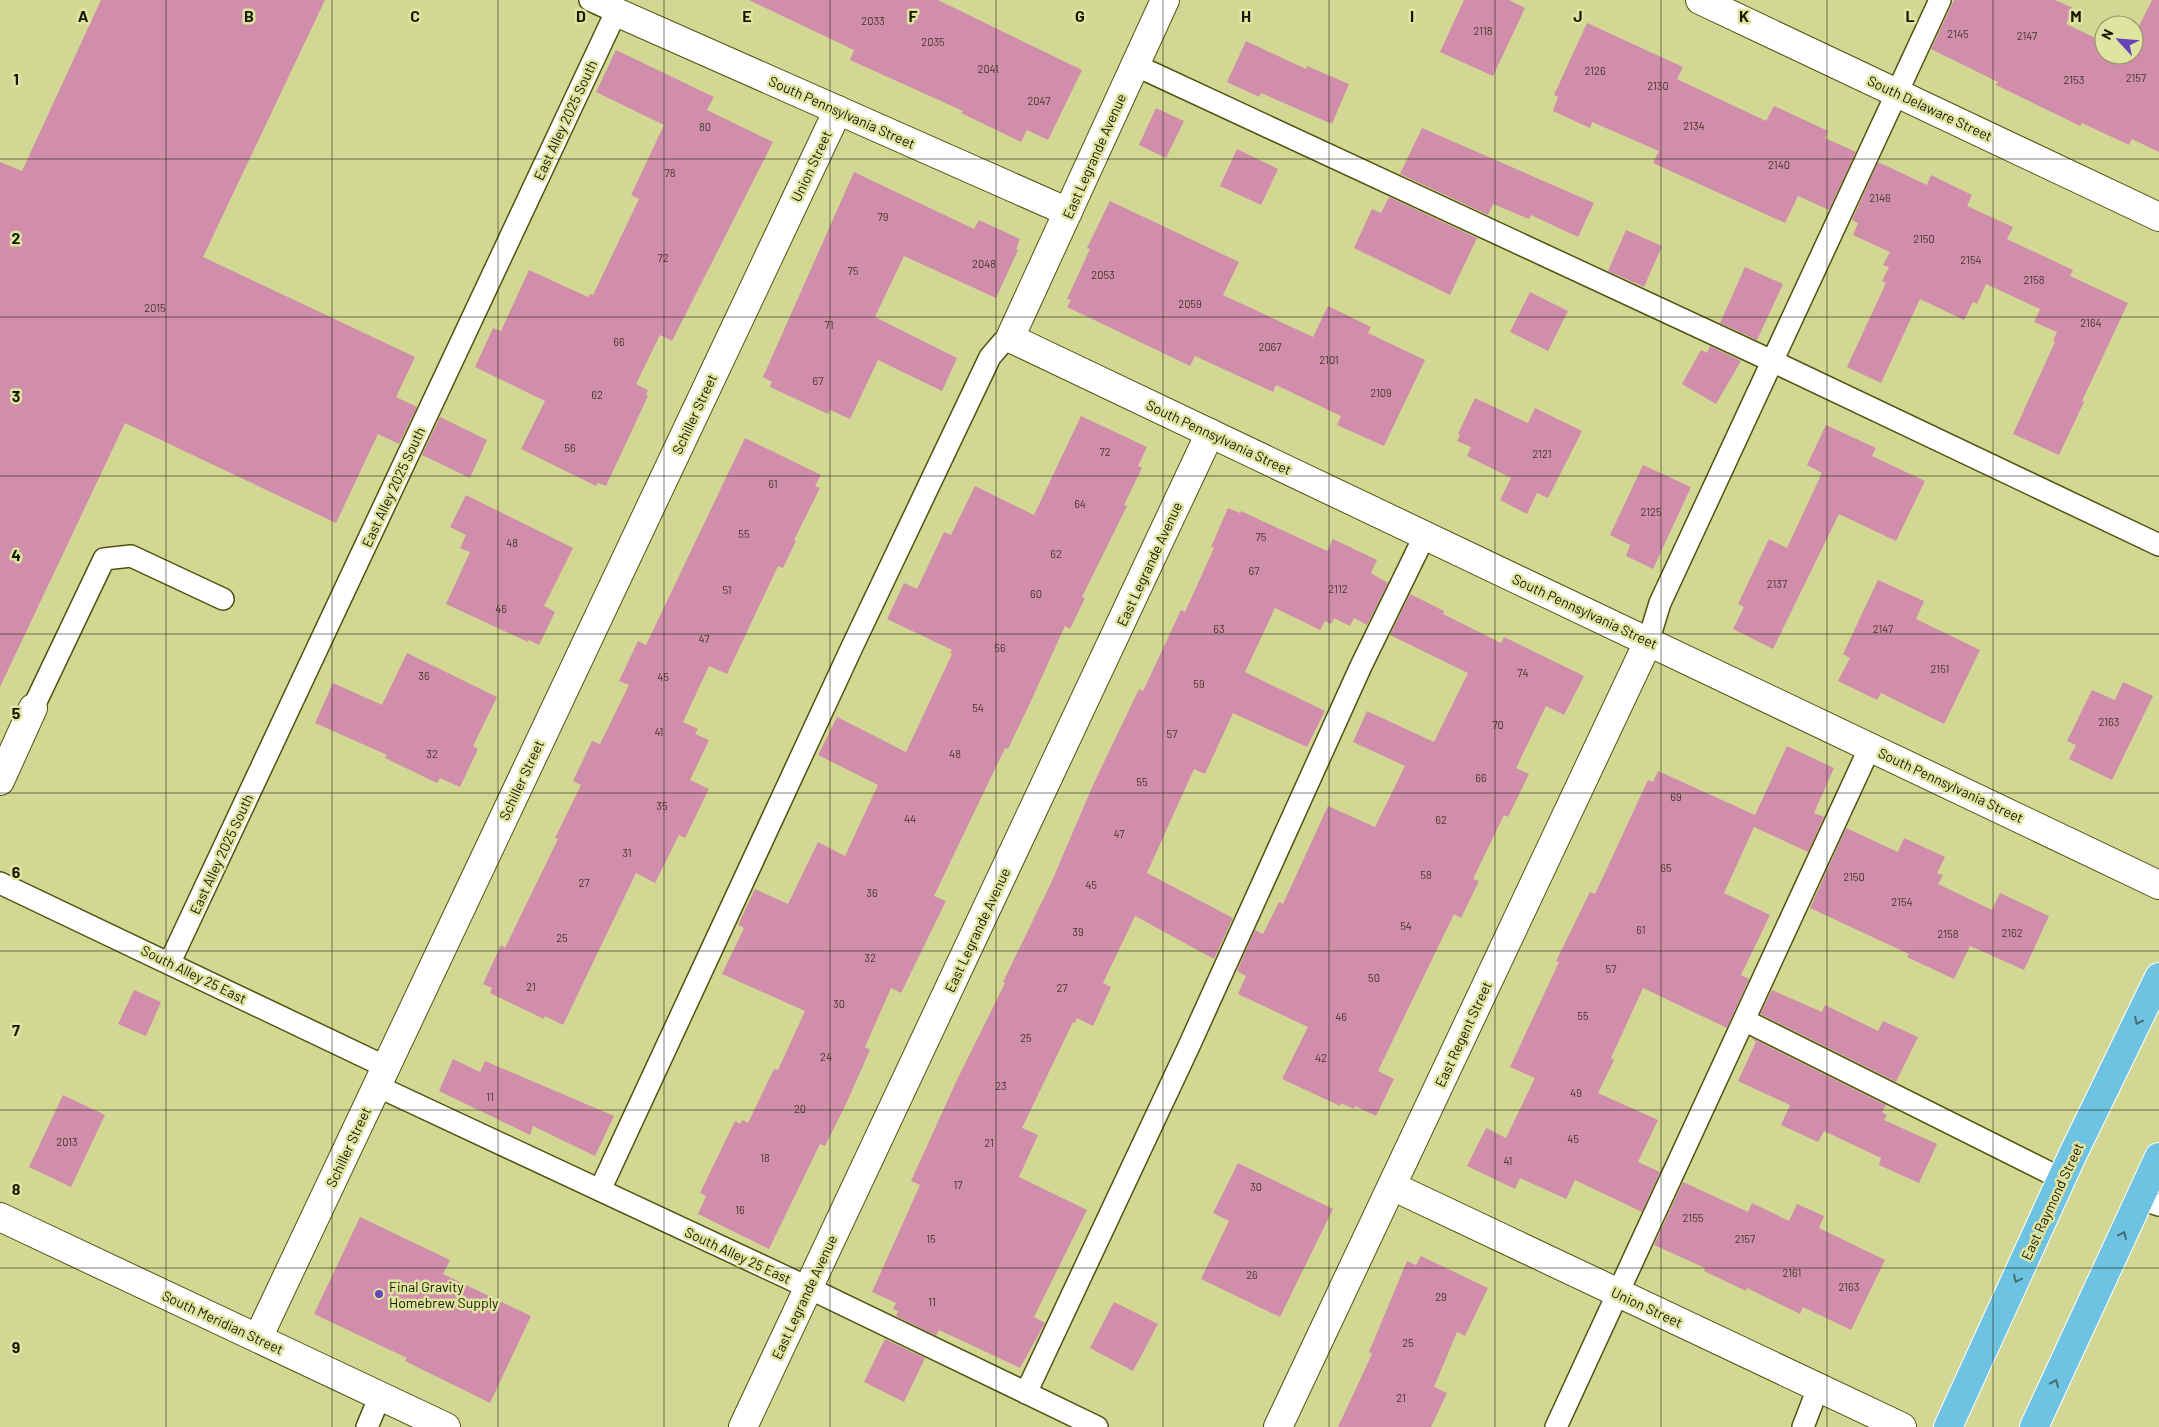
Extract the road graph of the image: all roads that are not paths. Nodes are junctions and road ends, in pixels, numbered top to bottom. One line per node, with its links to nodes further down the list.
1 (590, 0): 5 (lane)
2 (1165, 0): 6 (street, East Legrande Avenue)
3 (1700, 0): 7 (street, South Delaware Street)
4 (1940, 0): 7 (lane)
5 (616, 12): 8 (street, South Pennsylvania Street); 24 (lane, East Alley 2025 South)
6 (1135, 65): 9 (street, East Legrande Avenue); 13 (lane)
7 (1896, 92): 10 (street, South Delaware Street); 13 (lane)
8 (838, 110): 9 (street, South Pennsylvania Street); 11 (street, Union Street)
9 (1068, 212): 12 (street, East Legrande Avenue)
10 (2159, 217)
11 (784, 223): 27 (street, Schiller Street)
12 (1010, 338): 14 (street, South Pennsylvania Street); 31 (lane)
13 (1772, 361): 16 (lane); 18 (lane)
14 (1210, 433): 15 (street, South Pennsylvania Street); 34 (street, East Legrande Avenue)
15 (1425, 535): 18 (street, South Pennsylvania Street); 38 (lane)
16 (2159, 546)
17 (222, 599): 19 (lane)
18 (1648, 642): 20 (street, South Pennsylvania Street); 30 (street, East Regent Street)
19 (33, 708): 21 (street)
20 (1870, 747): 23 (street, South Pennsylvania Street); 26 (lane)
21 (0, 781)
22 (0, 883): 24 (lane, South Alley 25 East)
23 (2159, 885)
24 (170, 962): 27 (lane, South Alley 25 East)
25 (2159, 977): 29 (main road, East Raymond Street, one-way to 29)
26 (1744, 1020): 29 (lane); 35 (lane)
27 (382, 1076): 31 (lane, South Alley 25 East); 36 (street, Schiller Street)
28 (2159, 1157): 32 (main road)
29 (2062, 1179): 48 (main road, East Raymond Street, one-way to 48)
30 (1392, 1186): 35 (street, Union Street); 44 (street, East Regent Street)
31 (600, 1190): 34 (lane, South Alley 25 East)
32 (2149, 1202): 49 (main road, one-way to 32)
33 (0, 1217): 36 (street, South Meridian Street)
34 (808, 1288): 38 (lane, South Alley 25 East); 42 (street, East Legrande Avenue)
35 (1617, 1293): 37 (street, Union Street); 45 (lane)
36 (258, 1338): 39 (street, South Meridian Street)
37 (1818, 1388): 46 (lane); 47 (street, Union Street)
38 (1026, 1393): 43 (lane, South Alley 25 East)
39 (380, 1396): 40 (lane); 41 (street, South Meridian Street)
40 (367, 1427)
41 (446, 1427)
42 (743, 1427)
43 (1097, 1427)
44 (1278, 1427)
45 (1556, 1427)
46 (1803, 1427)
47 (1902, 1427)
48 (1948, 1427)
49 (2034, 1427)

